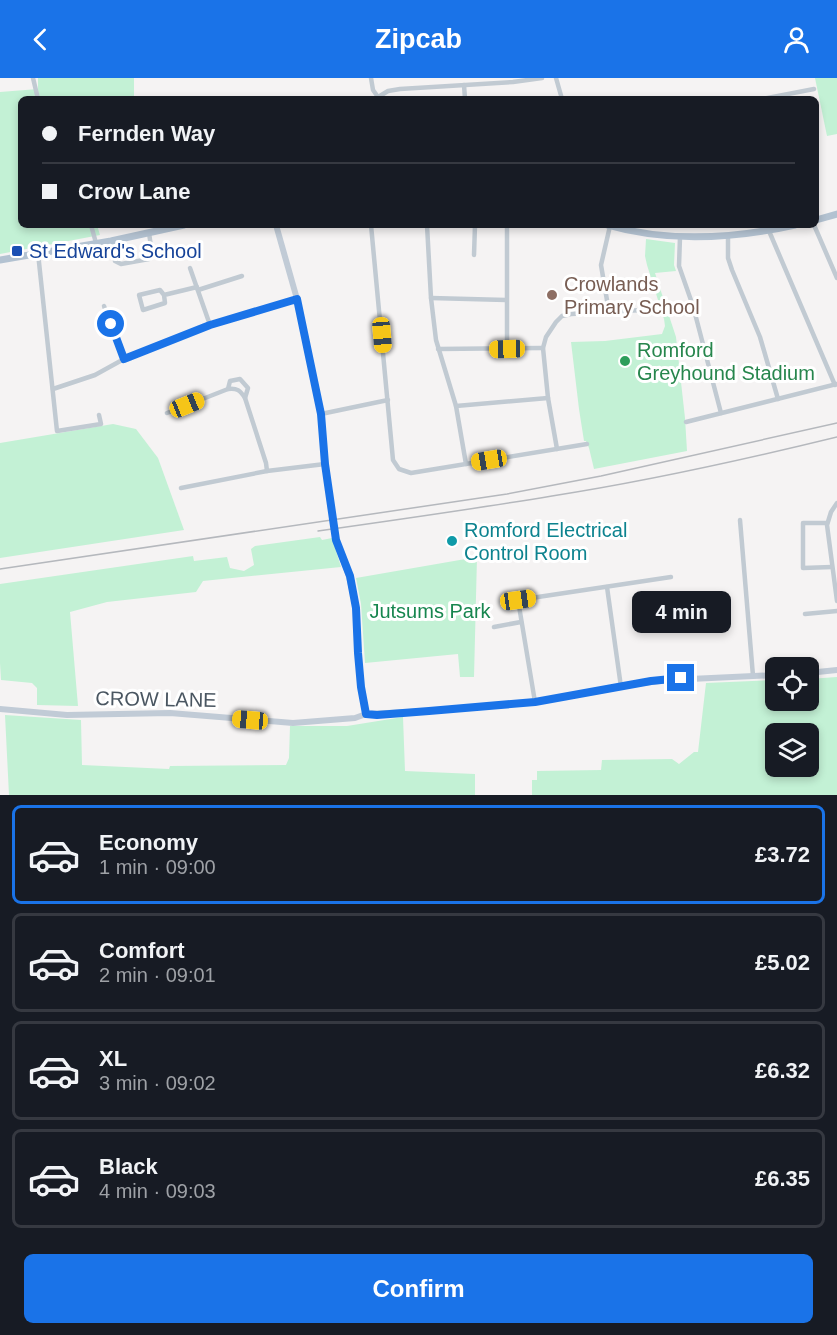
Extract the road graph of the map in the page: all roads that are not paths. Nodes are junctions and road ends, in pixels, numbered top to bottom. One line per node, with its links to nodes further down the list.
1 (33, 78): 7 (street)
2 (371, 78): 8 (street)
3 (542, 78): 5 (street)
4 (556, 78): 11 (street)
5 (464, 85): 9 (street); 10 (street)
6 (814, 89): 12 (street)
7 (37, 96)
8 (375, 96)
9 (379, 96)
10 (465, 96)
11 (561, 96)
12 (778, 96)
13 (837, 214): 14 (main road)
14 (819, 219)
15 (92, 228): 33 (street)
16 (171, 228): 28 (main road)
17 (277, 228): 43 (street)
18 (371, 228): 59 (street)
19 (427, 228): 42 (street)
20 (475, 228): 35 (street)
21 (507, 228): 44 (street)
22 (609, 228): 47 (street)
23 (619, 228): 31 (main road)
24 (753, 228): 29 (street)
25 (782, 228): 27 (main road)
26 (815, 228): 39 (street)
27 (769, 231): 29 (main road); 53 (street)
28 (149, 233): 32 (main road); 32 (street)
29 (754, 233): 30 (main road)
30 (728, 236): 31 (main road); 58 (street)
31 (680, 237): 62 (street)
32 (111, 241): 33 (main road)
33 (96, 243): 34 (main road)
34 (38, 253): 36 (main road); 55 (street)
35 (474, 255)
36 (0, 260)
37 (190, 268): 40 (street)
38 (243, 276): 40 (street)
39 (837, 278)
40 (197, 288): 41 (street); 48 (street)
41 (164, 295): 41 (street)
42 (431, 298): 44 (street); 50 (street)
43 (297, 299): 48 (street); 63 (street)
44 (506, 300): 51 (street)
45 (104, 306): 52 (street)
46 (660, 309): 47 (street)
47 (609, 312): 49 (street)
48 (210, 325): 52 (street)
49 (543, 348): 51 (street); 57 (street)
50 (438, 349): 51 (street); 60 (street)
51 (507, 349)
52 (124, 359): 55 (street)
53 (836, 384): 58 (street)
54 (228, 388): 56 (street); 56 (street); 61 (street)
55 (53, 389): 64 (street)
56 (245, 398): 70 (street)
57 (548, 398): 60 (street); 67 (street)
58 (778, 399): 62 (street)
59 (388, 400): 63 (street); 69 (street)
60 (456, 406): 69 (street)
61 (167, 413)
62 (721, 413): 65 (street)
63 (321, 414): 68 (street)
64 (99, 415)
65 (686, 422)
66 (587, 444): 67 (street)
67 (557, 449): 69 (street)
68 (325, 464): 70 (street); 90 (street)
69 (465, 464)
70 (267, 471): 71 (street)
71 (181, 488)
72 (837, 503): 74 (street)
73 (740, 520): 86 (street)
74 (827, 523): 75 (street); 75 (street)
75 (832, 567): 78 (street)
76 (671, 577): 77 (street)
77 (607, 587): 81 (street); 87 (street)
78 (837, 601)
79 (837, 612): 80 (street)
80 (804, 614)
81 (521, 622): 82 (street); 88 (street)
82 (494, 627)
83 (837, 669): 84 (street)
84 (819, 671)
85 (765, 675): 86 (street, CROW LANE)
86 (753, 676): 87 (street, CROW LANE)
87 (621, 687): 88 (street, CROW LANE)
88 (535, 702): 90 (street, CROW LANE)
89 (0, 709): 90 (street, CROW LANE)
90 (366, 714)

